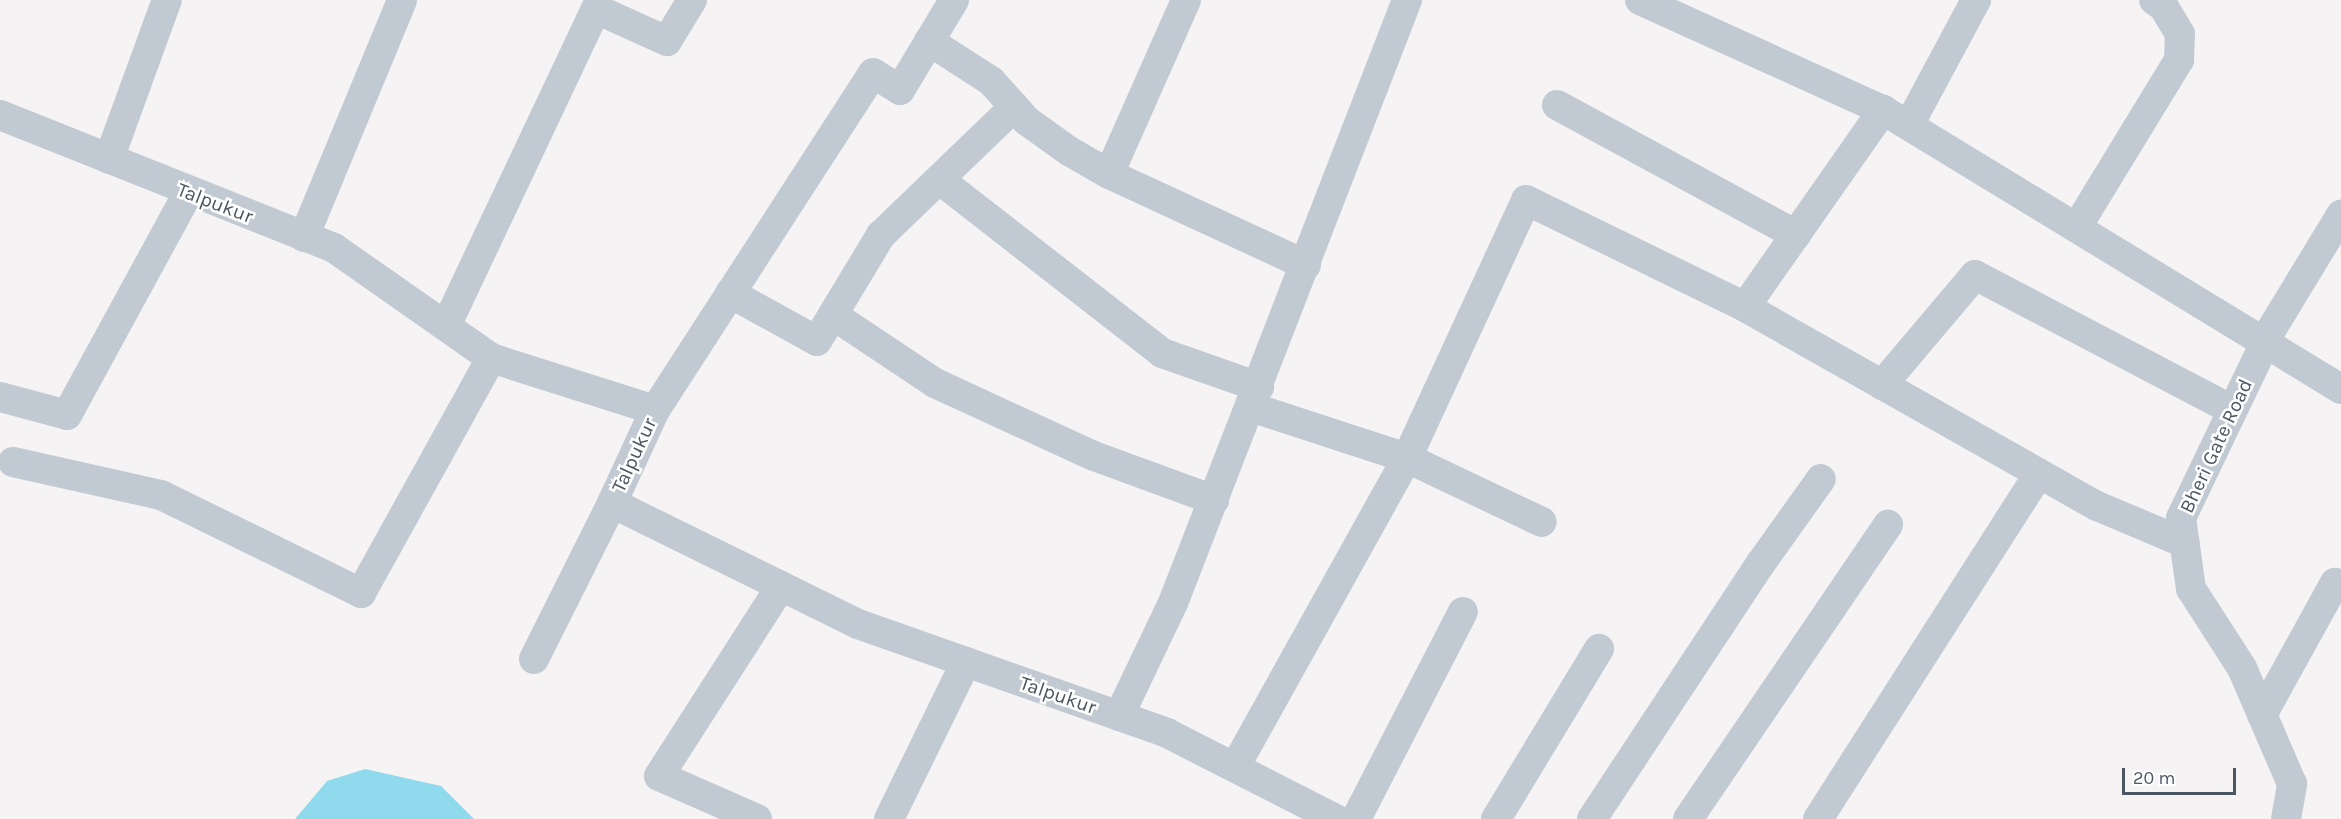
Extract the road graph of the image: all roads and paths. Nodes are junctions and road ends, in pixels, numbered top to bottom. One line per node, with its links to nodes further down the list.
1 (167, 0): 16 (street)
2 (402, 0): 23 (street)
3 (692, 0): 29 (street)
4 (1186, 0): 17 (street)
5 (1407, 0): 25 (street)
6 (1640, 0): 13 (street)
7 (1976, 0): 15 (street)
8 (2154, 0): 21 (street)
9 (949, 2): 10 (street)
10 (929, 41): 12 (street); 26 (street)
11 (1557, 105): 22 (street)
12 (1014, 107): 17 (street); 18 (street)
13 (1884, 110): 15 (street); 22 (street)
14 (0, 116): 16 (street, Talpukur)
15 (1909, 126): 21 (street)
16 (109, 159): 19 (street, Talpukur)
17 (1109, 174): 25 (street)
18 (940, 180): 28 (street); 35 (street)
19 (188, 193): 23 (street, Talpukur); 34 (street)
20 (2341, 215): 24 (street, Bheri Gate Road)
21 (2077, 227): 30 (street)
22 (1796, 235): 27 (street)
23 (304, 237): 29 (street, Talpukur)
24 (2333, 246): 30 (street, Bheri Gate Road)
25 (1306, 266): 35 (street)
26 (730, 293): 28 (street); 36 (street)
27 (1745, 307): 32 (street); 38 (street)
28 (833, 315): 42 (street)
29 (446, 326): 31 (street, Talpukur)
30 (2266, 340): 33 (street); 37 (street, Bheri Gate Road)
31 (491, 358): 36 (street, Talpukur); 39 (street)
32 (1882, 385): 37 (street); 40 (street)
33 (2341, 389)
34 (0, 397)
35 (1255, 397): 38 (street); 42 (street)
36 (655, 410): 43 (street, Talpukur)
37 (2232, 410): 46 (street, Bheri Gate Road)
38 (1407, 458): 44 (street); 55 (street)
39 (13, 462)
40 (2039, 474): 46 (street); 63 (street)
41 (1821, 479): 61 (street)
42 (1214, 500): 54 (street)
43 (612, 503): 48 (street, Talpukur); 51 (street)
44 (1542, 522)
45 (1888, 525): 62 (street)
46 (2185, 543): 53 (street, Bheri Gate Road)
47 (2341, 585): 53 (street)
48 (781, 586): 52 (street, Talpukur); 57 (street)
49 (1463, 612): 59 (street)
50 (1599, 649): 60 (street)
51 (534, 658)
52 (966, 662): 54 (street, Talpukur); 58 (street)
53 (2262, 715): 64 (street, Bheri Gate Road)
54 (1119, 716): 55 (street, Talpukur)
55 (1235, 767): 56 (street, Talpukur)
56 (1318, 815)
57 (757, 819)
58 (890, 819)
59 (1356, 819)
60 (1496, 819)
61 (1592, 819)
62 (1688, 819)
63 (1818, 819)
64 (2286, 819)

